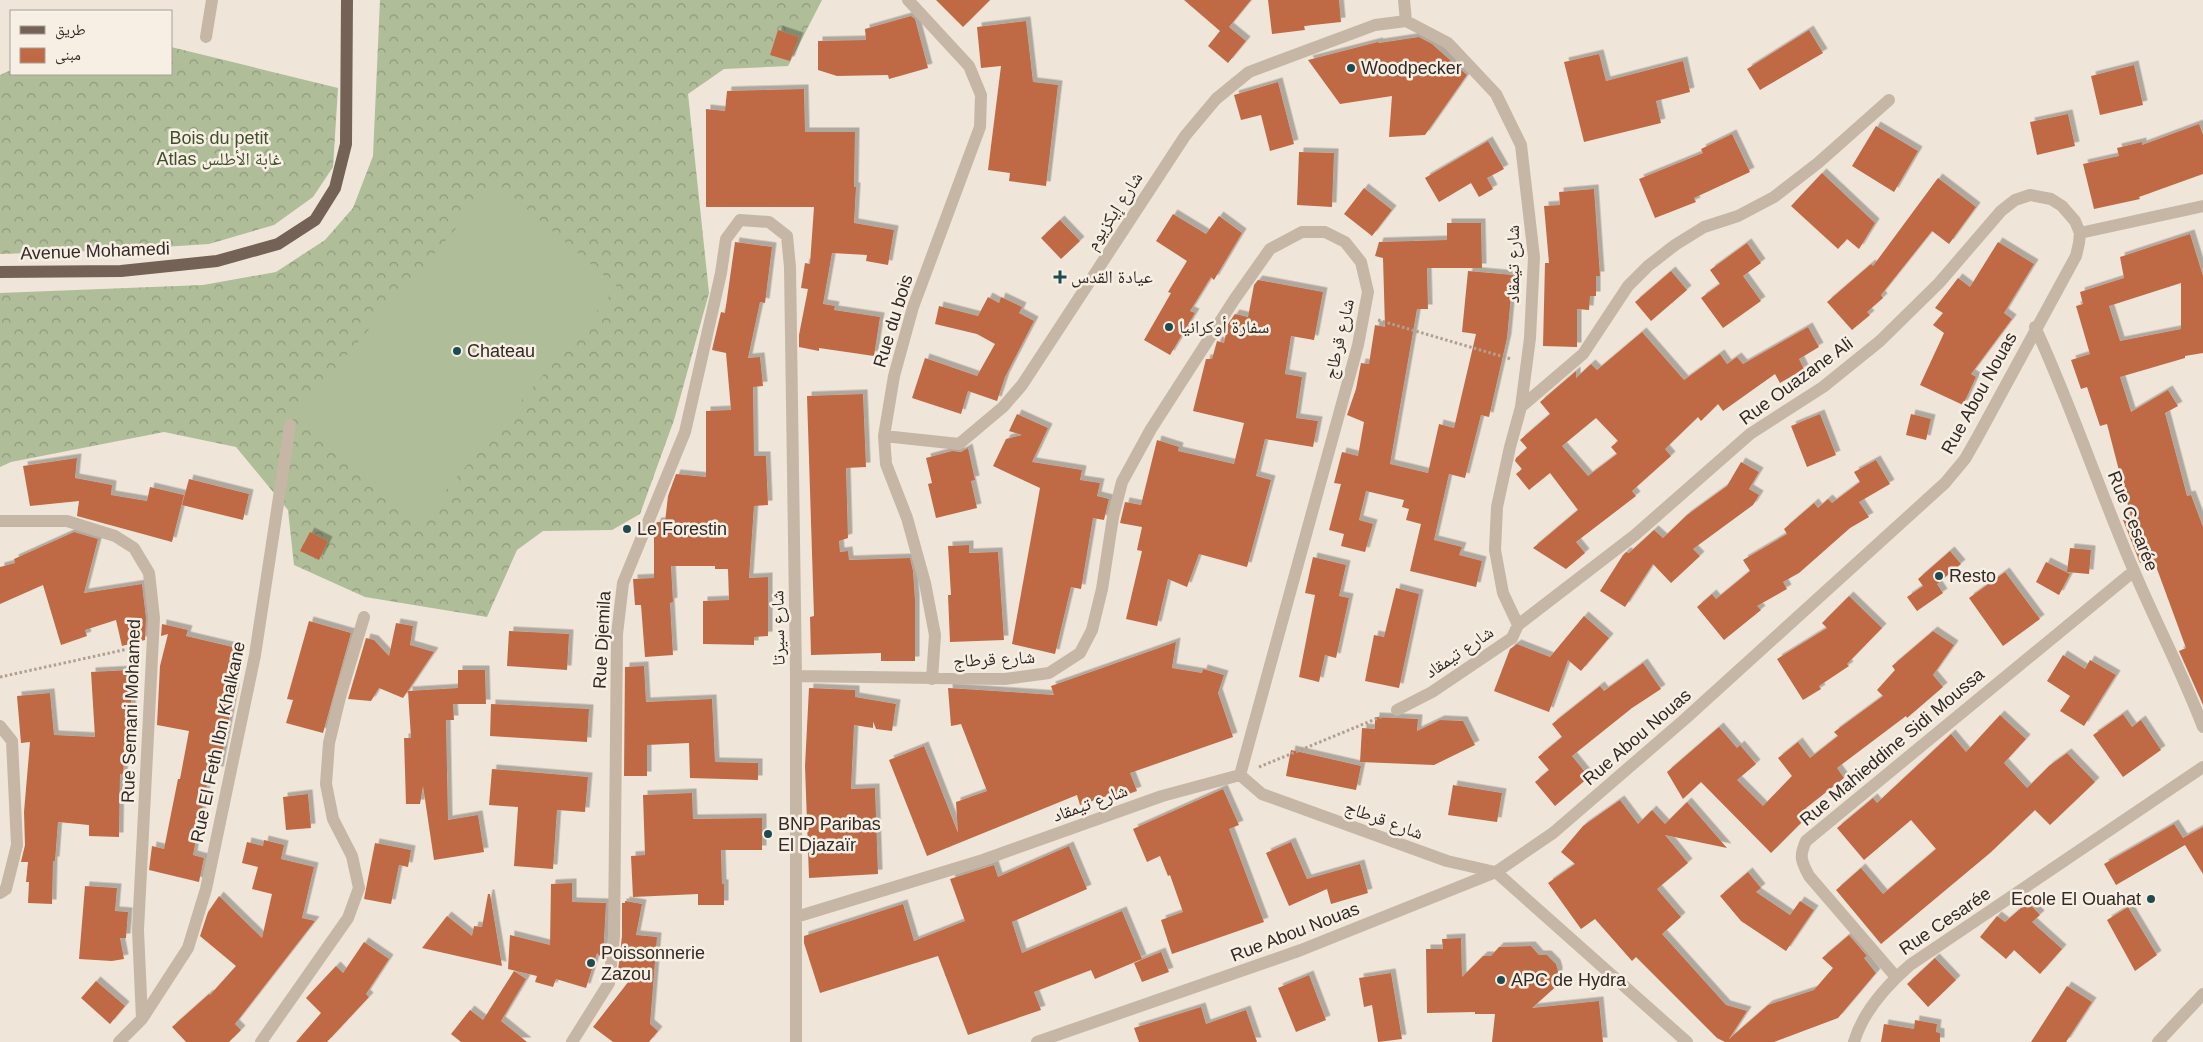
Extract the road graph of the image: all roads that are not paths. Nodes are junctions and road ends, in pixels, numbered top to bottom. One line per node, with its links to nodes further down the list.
1 (212, 0): 6 (street)
2 (346, 0): 11 (main road, Avenue Mohamedi)
3 (908, 0): 15 (street, Rue du bois)
4 (1404, 0): 5 (street)
5 (1406, 21): 13 (street, شارع تيمقاد); 15 (street, شارع إيكزيوم)
6 (206, 37)
7 (1889, 100): 13 (street)
8 (2203, 206): 10 (street)
9 (770, 222): 20 (street, شارع سيرتا); 35 (street, Rue Djemila)
10 (2080, 233): 12 (street, Rue Abou Nouas); 19 (street, Rue Ouazane Ali)
11 (0, 272)
12 (2035, 327): 17 (street, Rue Cesarée); 27 (street, Rue Abou Nouas)
13 (1521, 407): 19 (street, شارع تيمقاد)
14 (290, 425): 32 (street, Rue El Feth Ibn Khalkane)
15 (884, 436): 21 (street, Rue du bois)
16 (0, 521): 32 (street, Rue Semani Mohamed)
17 (2134, 571): 24 (street, Rue Cesarée); 30 (street, Rue Mahieddine Sidi Moussa)
18 (364, 617): 34 (street)
19 (1518, 625): 22 (street, شارع تيمقاد)
20 (796, 676): 21 (street, شارع قرطاج); 29 (street, شارع سيرتا)
21 (932, 679): 26 (street, شارع قرطاج)
22 (1397, 710)
23 (0, 726): 28 (street)
24 (2203, 727)
25 (2203, 766): 30 (street, Rue Cesarée)
26 (1240, 775): 27 (street, شارع قرطاج); 29 (street, شارع تيمقاد)
27 (1496, 872): 37 (street, Rue Abou Nouas); 38 (street)
28 (0, 893)
29 (796, 917): 36 (street, شارع سيرتا)
30 (1896, 977): 39 (street, Rue Cesarée)
31 (2203, 994): 40 (street)
32 (142, 1020): 33 (street, Rue El Feth Ibn Khalkane)
33 (119, 1042)
34 (261, 1042)
35 (572, 1042)
36 (796, 1042)
37 (1037, 1042)
38 (1687, 1042)
39 (1854, 1042)
40 (2158, 1042)

